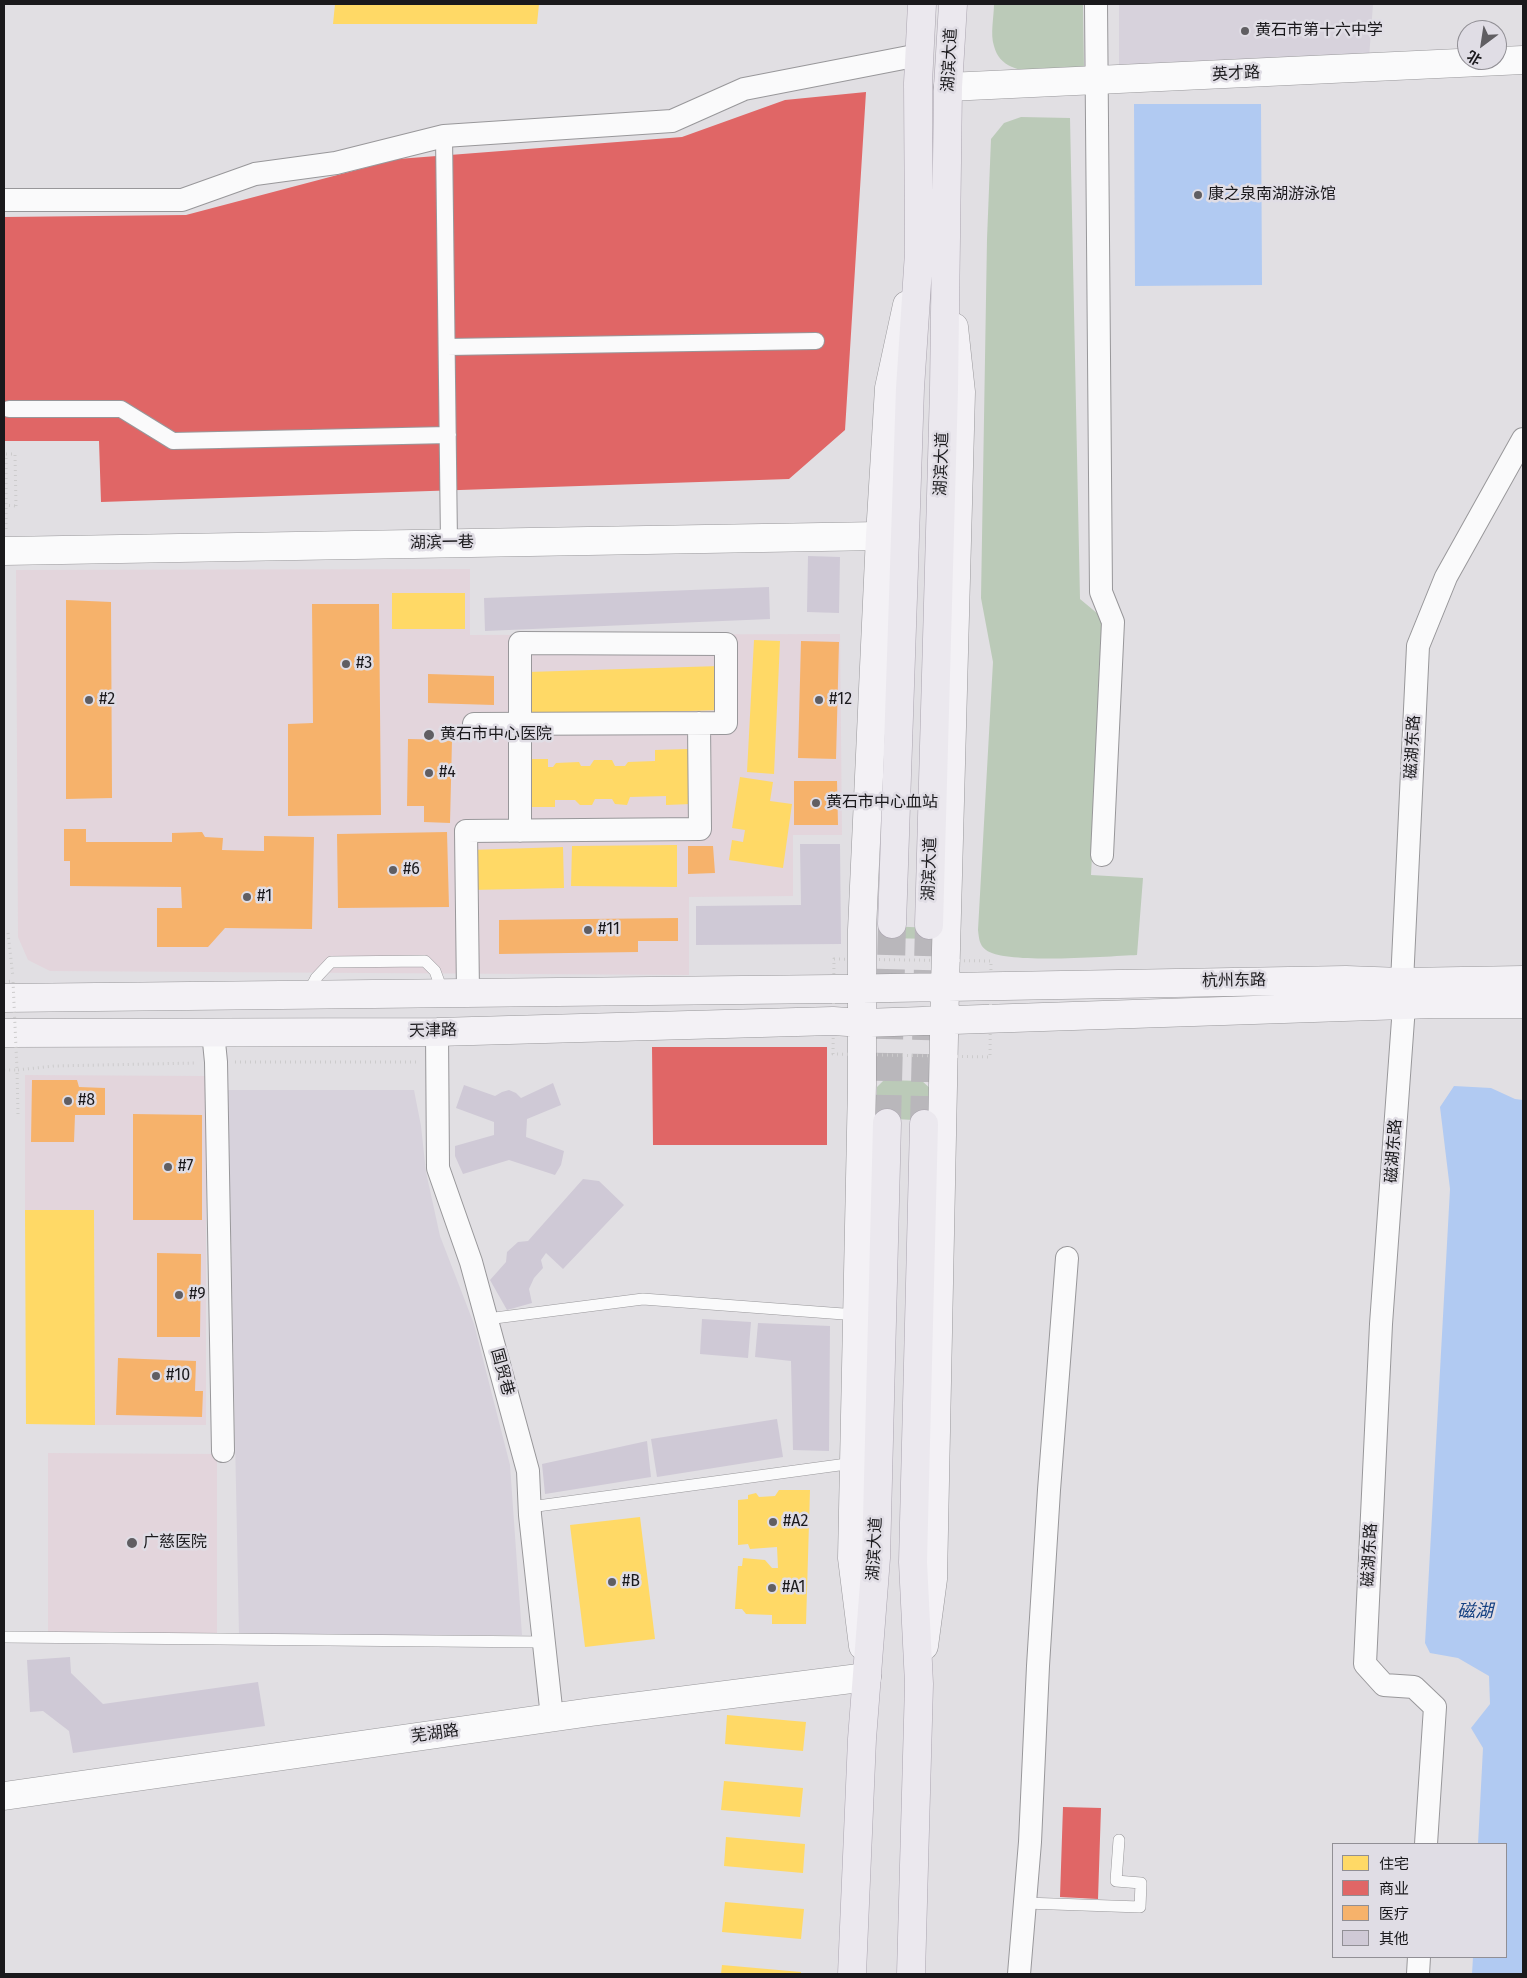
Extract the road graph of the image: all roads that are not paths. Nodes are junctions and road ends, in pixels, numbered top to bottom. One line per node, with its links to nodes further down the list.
1 (922, 4): 4 (main road, 湖滨大道)
2 (953, 4): 7 (main road, 湖滨大道)
3 (1096, 4): 6 (street)
4 (919, 55): 8 (street); 11 (main road, 湖滨大道)
5 (1523, 60): 6 (street, 英才路)
6 (1097, 80): 7 (street, 英才路); 24 (street)
7 (948, 87): 10 (main road, 湖滨大道)
8 (444, 136): 9 (street); 13 (street)
9 (4, 200)
10 (946, 246): 26 (main road, 湖滨大道); 29 (main road)
11 (919, 253): 17 (main road); 25 (main road, 湖滨大道)
12 (816, 342): 13 (street)
13 (447, 347): 15 (street)
14 (9, 409): 15 (street)
15 (448, 434): 18 (street)
16 (1523, 439): 32 (street, 磁湖东路)
17 (880, 536): 18 (street, 湖滨一巷); 30 (main road)
18 (449, 543): 19 (street, 湖滨一巷)
19 (5, 551)
20 (699, 723): 22 (street); 22 (street); 23 (street)
21 (474, 724): 22 (street)
22 (520, 724): 23 (street)
23 (520, 831): 31 (street)
24 (1102, 855)
25 (892, 924)
26 (929, 925)
27 (1523, 980): 32 (main road, 杭州东路)
28 (13, 987): 31 (main road)
29 (944, 987): 30 (main road, 杭州东路); 32 (main road, 杭州东路); 34 (main road)
30 (863, 989): 31 (main road); 35 (main road)
31 (455, 993)
32 (1403, 994): 33 (main road, 杭州东路); 34 (main road, 杭州东路); 54 (street, 磁湖东路)
33 (1523, 1004)
34 (945, 1021): 35 (main road, 杭州东路); 50 (main road)
35 (863, 1023): 37 (main road, 天津路); 42 (main road)
36 (213, 1032): 37 (main road, 天津路); 38 (main road, 天津路); 44 (street)
37 (437, 1032): 43 (street, 国贸巷)
38 (4, 1033)
39 (887, 1123): 49 (main road, 湖滨大道)
40 (924, 1124): 50 (main road)
41 (1067, 1258): 55 (street)
42 (857, 1316): 43 (lane); 45 (main road)
43 (487, 1319): 46 (street, 国贸巷)
44 (223, 1450)
45 (854, 1463): 46 (lane); 49 (main road)
46 (530, 1507): 48 (street, 国贸巷)
47 (4, 1637): 48 (lane)
48 (544, 1642): 51 (street, 国贸巷)
49 (867, 1677): 51 (street, 芜湖路); 57 (main road, 湖滨大道)
50 (919, 1684): 58 (main road)
51 (552, 1717): 52 (street, 芜湖路)
52 (4, 1796)
53 (1119, 1840): 55 (lane)
54 (1426, 1843)
55 (1025, 1903): 59 (street)
56 (1419, 1958): 60 (street)
57 (852, 1974)
58 (910, 1974)
59 (1019, 1974)
60 (1418, 1974)

